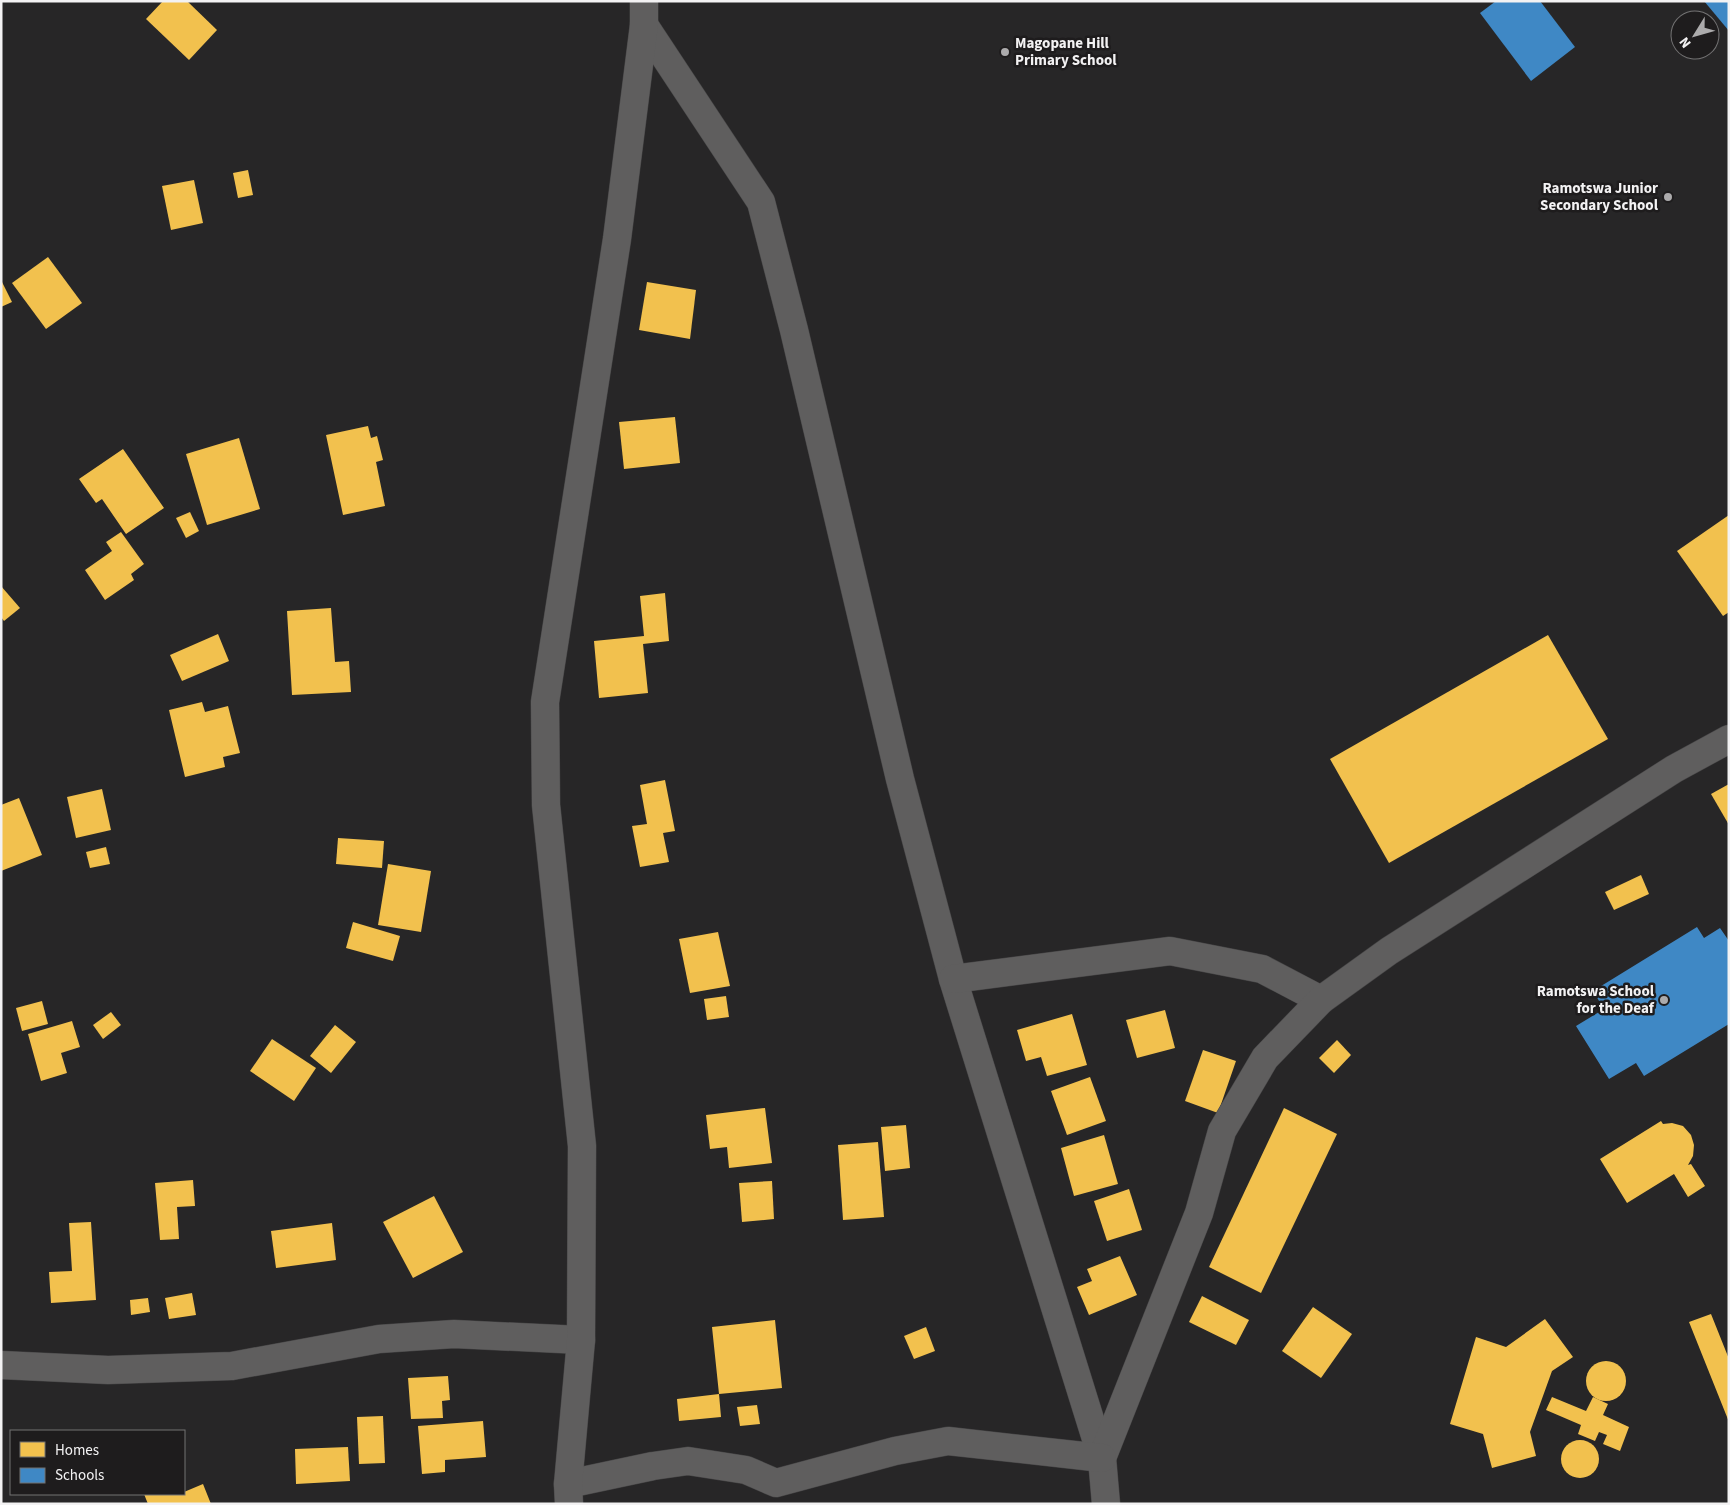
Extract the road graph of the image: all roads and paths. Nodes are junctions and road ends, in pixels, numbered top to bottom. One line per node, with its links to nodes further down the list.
1 (644, 13): 3 (street); 5 (street)
2 (1729, 739): 4 (street)
3 (952, 979): 4 (street); 7 (street)
4 (1321, 1000): 7 (street)
5 (581, 1340): 6 (street); 9 (street)
6 (1, 1365)
7 (1102, 1458): 8 (street); 10 (street)
8 (778, 1493): 9 (street)
9 (568, 1494)
10 (1106, 1504)

